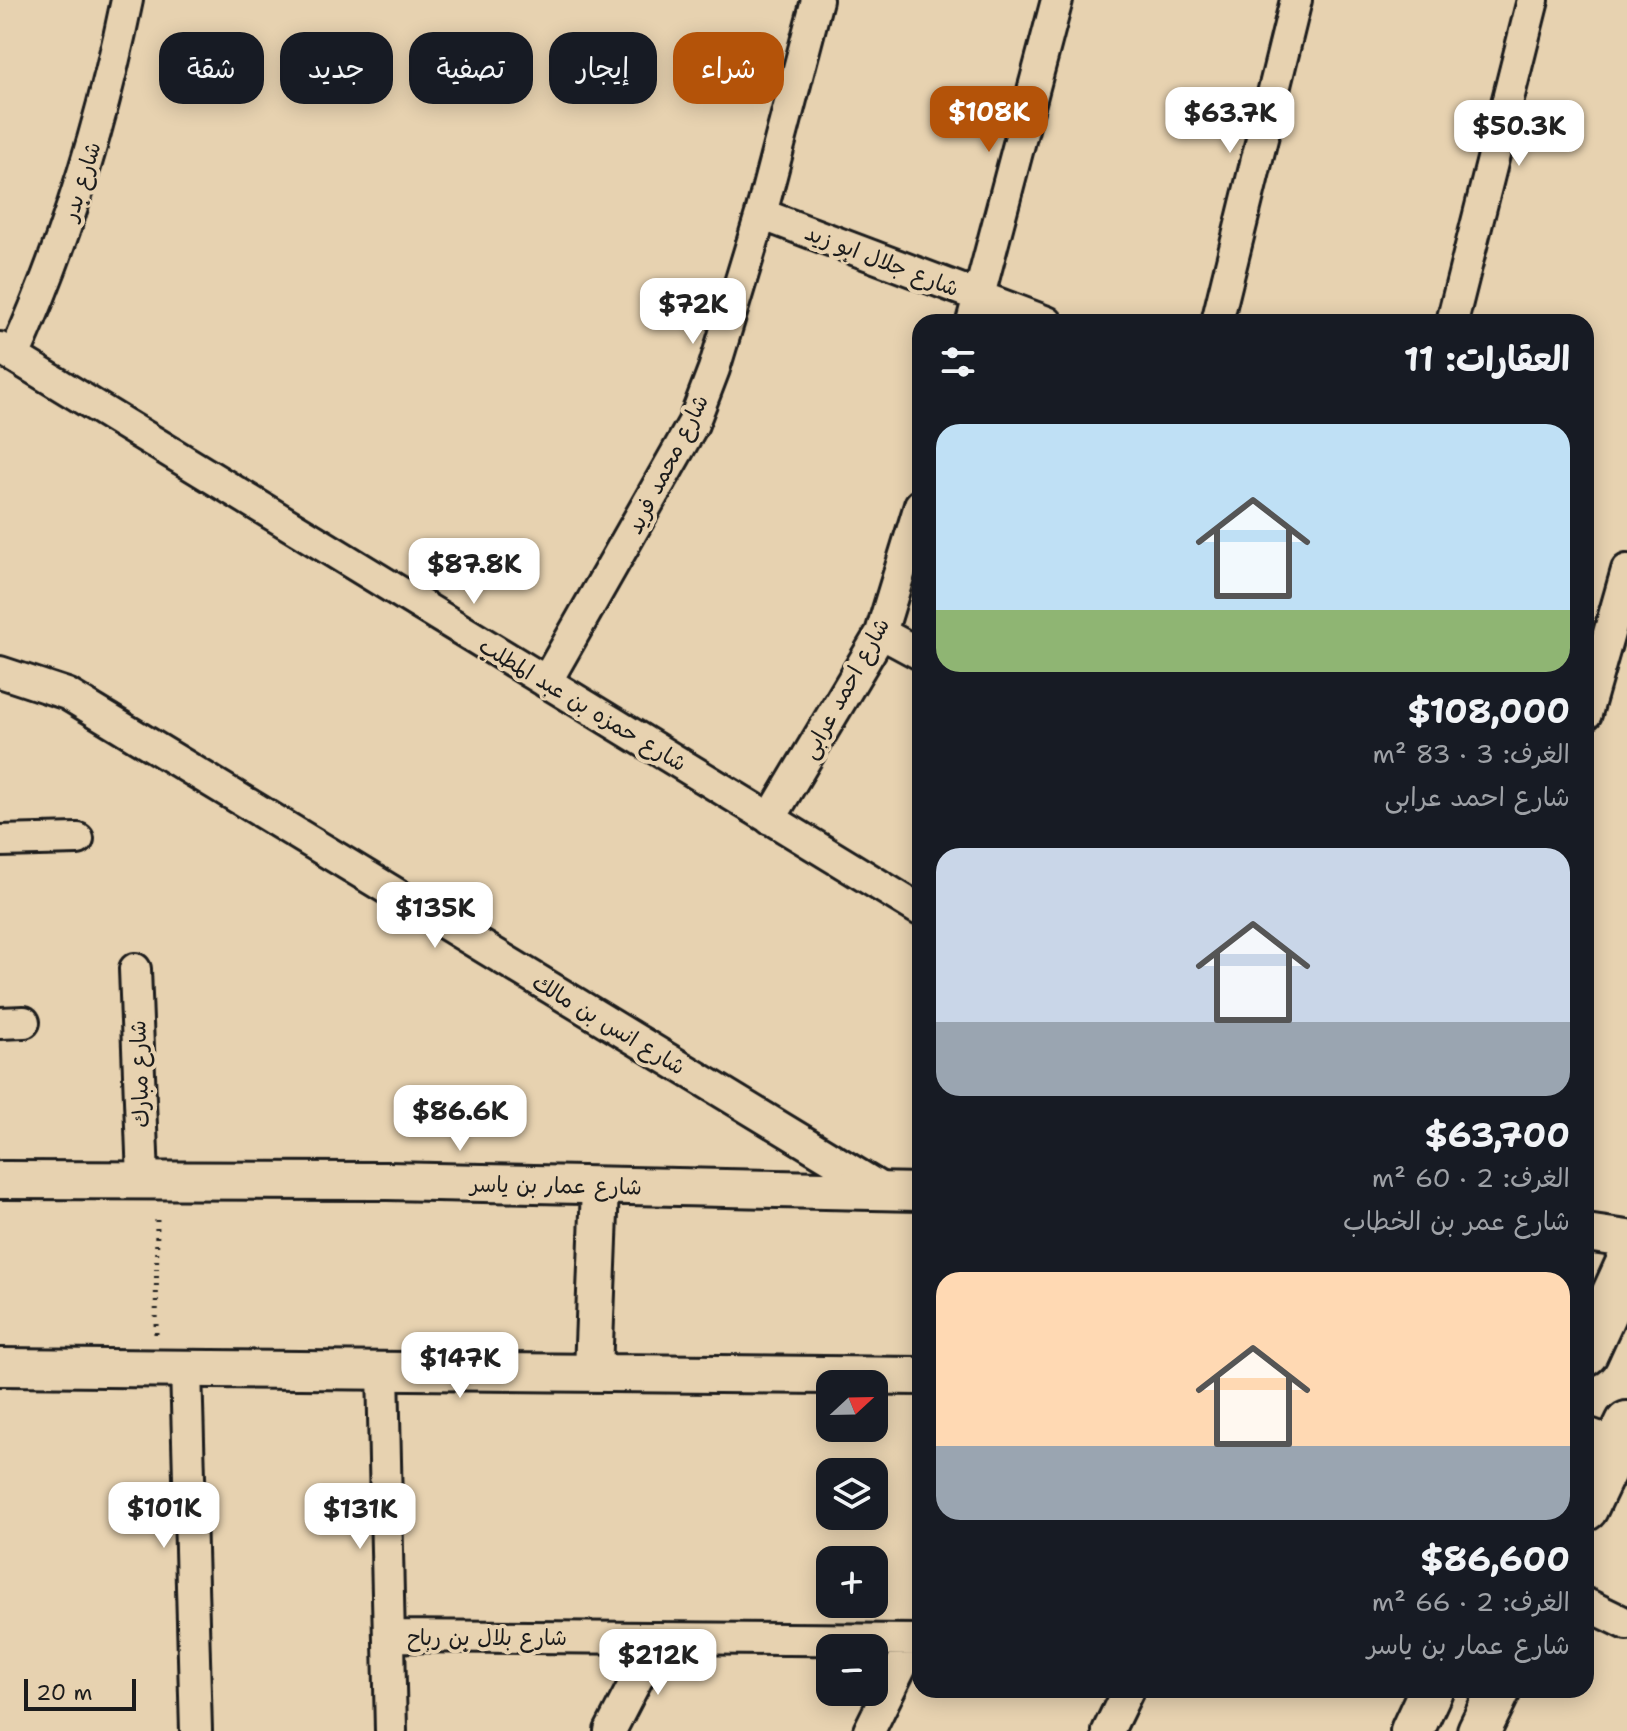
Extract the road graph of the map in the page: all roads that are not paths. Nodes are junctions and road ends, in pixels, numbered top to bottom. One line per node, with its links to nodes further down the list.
1 (127, 0): 11 (street, شارع بدر)
2 (817, 0): 6 (street, شارع محمد فريد)
3 (1057, 0): 7 (street)
4 (1296, 0): 9 (street)
5 (1533, 0): 10 (street)
6 (761, 214): 7 (street, شارع جلال ابو زيد); 17 (street, شارع محمد فريد)
7 (976, 310): 8 (street, شارع جلال ابو زيد)
8 (1000, 314)
9 (1219, 314)
10 (1454, 314)
11 (7, 352): 17 (street, شارع حمزه بن عبد المطلب)
12 (912, 531): 14 (street, شارع احمد عرابى)
13 (1627, 570): 18 (street)
14 (881, 633): 15 (street); 19 (street, شارع احمد عرابى)
15 (912, 650)
16 (0, 672): 27 (street, شارع انس بن مالك)
17 (546, 682): 19 (street, شارع حمزه بن عبد المطلب)
18 (1594, 686)
19 (770, 819): 22 (street, شارع حمزه بن عبد المطلب)
20 (78, 839): 21 (street)
21 (0, 841)
22 (912, 905)
23 (135, 969): 24 (street, شارع مبارك)
24 (150, 1179): 25 (street, شارع عمار بن ياسر); 26 (street, شارع عمار بن ياسر)
25 (0, 1180)
26 (600, 1187): 27 (street, شارع عمار بن ياسر); 36 (street)
27 (885, 1191): 28 (street, شارع عمار بن ياسر)
28 (912, 1192)
29 (1594, 1234): 30 (street)
30 (1627, 1239)
31 (1627, 1264): 32 (main road)
32 (1594, 1336)
33 (0, 1367): 34 (street)
34 (171, 1368): 35 (street); 49 (street)
35 (383, 1370): 36 (street); 42 (street)
36 (593, 1371): 37 (street)
37 (912, 1376)
38 (1609, 1435): 39 (main road)
39 (1594, 1483)
40 (1594, 1608): 41 (street)
41 (1627, 1624)
42 (389, 1636): 43 (street, شارع بلال بن رباح); 50 (street)
43 (658, 1638): 44 (street, شارع بلال بن رباح); 51 (street)
44 (912, 1640)
45 (912, 1649): 52 (street)
46 (1124, 1698): 53 (street)
47 (1427, 1698): 54 (main road)
48 (1495, 1698): 55 (main road)
49 (196, 1731)
50 (391, 1731)
51 (610, 1731)
52 (869, 1731)
53 (1108, 1731)
54 (1412, 1731)
55 (1479, 1731)

